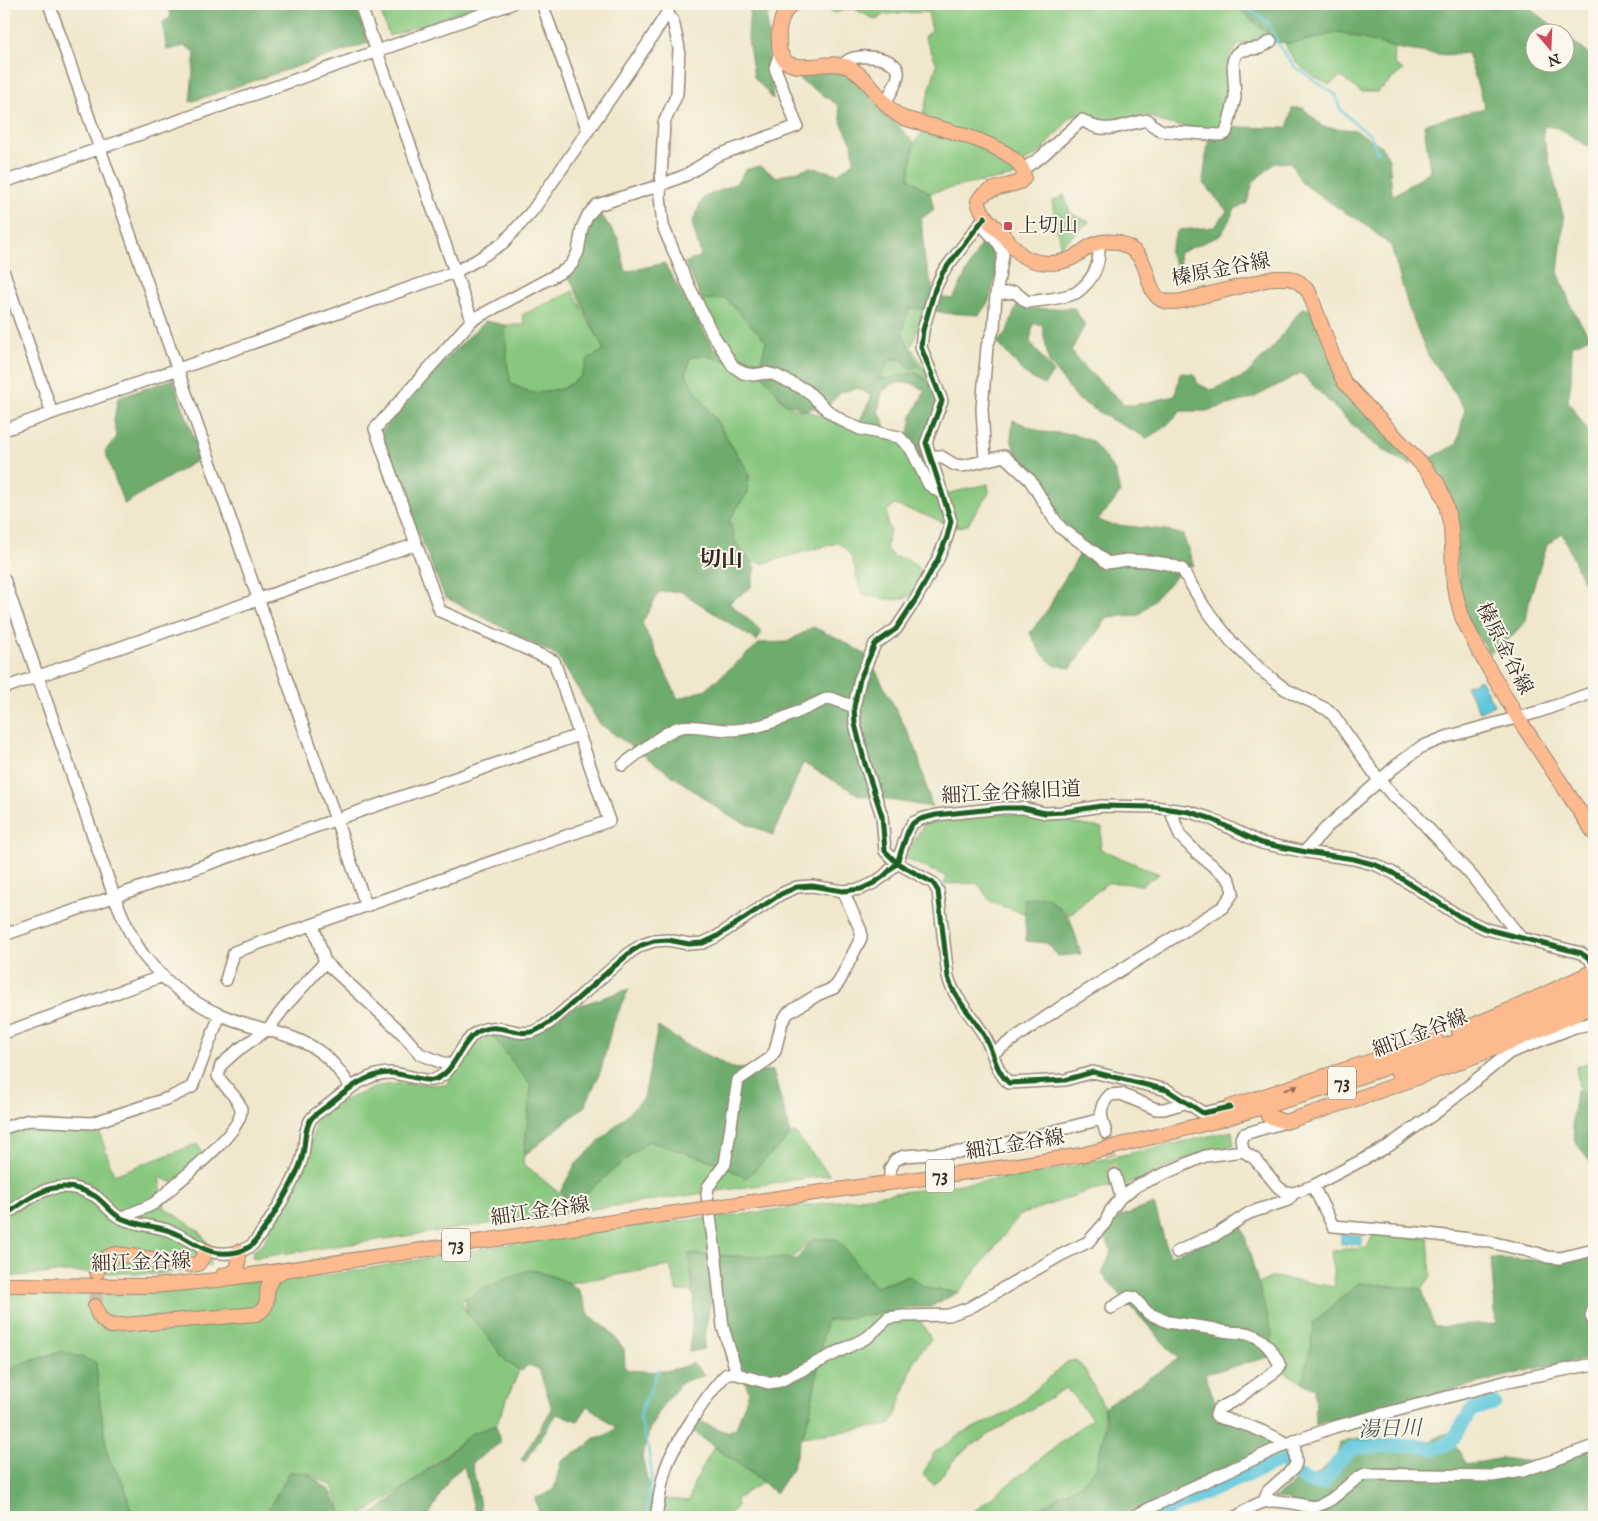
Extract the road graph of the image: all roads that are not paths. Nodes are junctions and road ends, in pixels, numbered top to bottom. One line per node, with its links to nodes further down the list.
1 (49, 4): 13 (street)
2 (360, 4): 8 (street)
3 (511, 4): 8 (street)
4 (542, 4): 12 (street)
5 (793, 4): 9 (main road)
6 (669, 8): 12 (street); 16 (street)
7 (1271, 41): 14 (street)
8 (376, 50): 13 (street); 19 (street)
9 (780, 52): 10 (main road); 16 (street)
10 (843, 64): 11 (main road); 11 (street)
11 (885, 103): 14 (main road)
12 (588, 131): 19 (street)
13 (100, 148): 15 (street); 23 (street)
14 (1023, 169): 17 (main road)
15 (4, 182)
16 (661, 185): 22 (street); 28 (street)
17 (983, 220): 18 (main road); 21 (street); 26 (street)
18 (1098, 242): 21 (street); 36 (main road, 榛原金谷線)
19 (455, 272): 22 (street); 23 (street)
20 (4, 273): 24 (street)
21 (996, 294): 27 (street)
22 (472, 320): 29 (street)
23 (177, 370): 24 (street); 31 (street)
24 (52, 413): 25 (street)
25 (4, 430)
26 (930, 456): 27 (street); 28 (street)
27 (985, 460): 39 (street)
28 (941, 493): 35 (street)
29 (416, 544): 31 (street); 37 (street)
30 (4, 579): 32 (street)
31 (258, 599): 32 (street); 41 (street)
32 (38, 676): 33 (street); 46 (street)
33 (4, 688)
34 (1594, 692): 36 (street)
35 (854, 707): 38 (street); 44 (street)
36 (1518, 718): 39 (street); 42 (main road, 榛原金谷線)
37 (579, 734): 41 (street); 47 (street)
38 (623, 765)
39 (1379, 780): 43 (street); 50 (street)
40 (1170, 809): 43 (street, 細江金谷線旧道); 44 (street, 細江金谷線旧道); 62 (street)
41 (334, 819): 46 (street); 47 (street)
42 (1594, 833)
43 (1306, 852): 50 (street, 細江金谷線旧道)
44 (897, 863): 45 (street, 細江金谷線旧道); 62 (street)
45 (843, 890): 63 (street, 細江金谷線旧道); 98 (street)
46 (114, 896): 49 (street); 53 (street)
47 (366, 905): 48 (street)
48 (313, 924): 51 (street); 54 (street)
49 (4, 935)
50 (1521, 938): 52 (street, 細江金谷線旧道)
51 (325, 962): 60 (street); 63 (street)
52 (1594, 970): 66 (main road, 73, one-way to 52)
53 (163, 976): 58 (street); 61 (street)
54 (226, 980)
55 (1594, 982): 69 (main road, 細江金谷線 / 73)
56 (1594, 995): 67 (main road, 細江金谷線 / 73)
57 (1594, 1006): 70 (main road)
58 (220, 1015): 60 (street); 71 (street)
59 (1594, 1023): 77 (street)
60 (268, 1029): 64 (street); 81 (street)
61 (4, 1033)
62 (993, 1053): 65 (street)
63 (451, 1066): 64 (street, 細江金谷線旧道)
64 (351, 1087): 84 (street, 細江金谷線旧道)
65 (1188, 1102): 66 (street); 68 (street)
66 (1230, 1107): 69 (main road, 73)
67 (1268, 1116): 70 (main road); 74 (main road, 細江金谷線 / 73)
68 (1102, 1119): 72 (street); 76 (street)
69 (1216, 1121): 74 (main road, 細江金谷線 / 73)
70 (1285, 1122): 73 (street)
71 (4, 1128)
72 (1106, 1133)
73 (1243, 1151): 78 (street); 79 (street)
74 (1080, 1155): 76 (main road, 細江金谷線 / 73)
75 (1115, 1174): 79 (street)
76 (890, 1183): 86 (main road, 細江金谷線 / 73, bridge)
77 (1313, 1186): 78 (street); 82 (street)
78 (1294, 1193): 85 (street)
79 (1121, 1197): 98 (street)
80 (4, 1216): 81 (street)
81 (122, 1218): 83 (street)
82 (1594, 1250)
83 (207, 1251): 84 (street); 87 (main road)
84 (239, 1251): 88 (main road); 90 (main road)
85 (1177, 1252)
86 (285, 1270): 88 (main road, 細江金谷線 / 73); 92 (main road)
87 (97, 1272)
88 (264, 1273): 89 (main road, 細江金谷線 / 73)
89 (242, 1276): 90 (main road, 細江金谷線 / 73); 92 (main road)
90 (217, 1280): 91 (main road, 細江金谷線 / 73)
91 (4, 1284)
92 (267, 1288): 93 (main road)
93 (94, 1306)
94 (1112, 1308): 99 (street)
95 (1594, 1308): 96 (street)
96 (1594, 1322)
97 (1594, 1364): 99 (street)
98 (737, 1374): 102 (street)
99 (1291, 1443): 101 (street); 103 (street)
100 (1594, 1446): 101 (street)
101 (1264, 1501): 104 (street)
102 (656, 1517)
103 (1133, 1517)
104 (1237, 1517)

